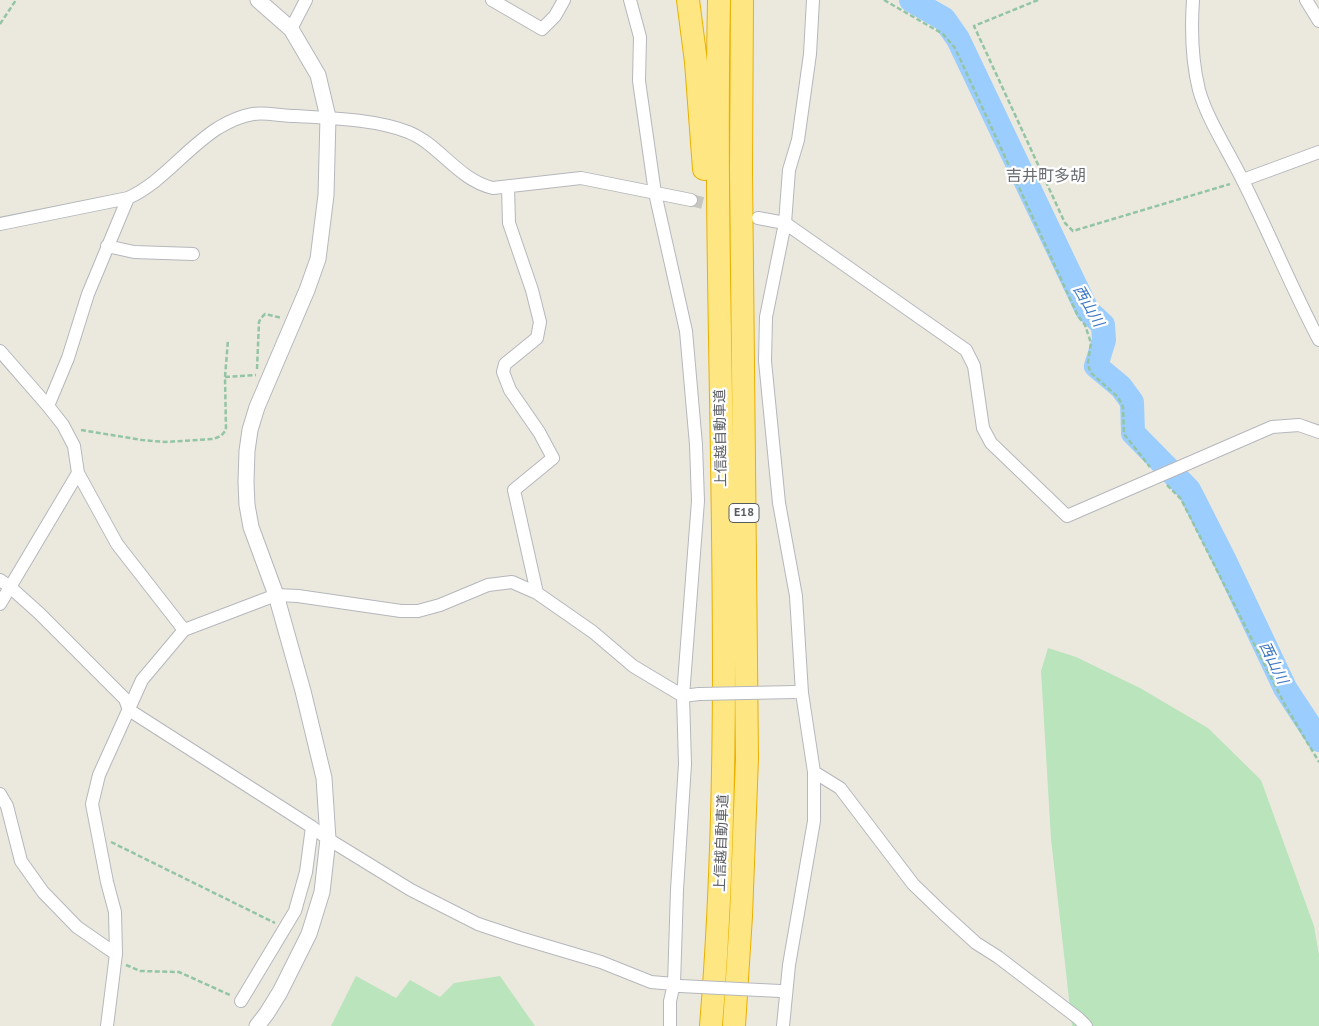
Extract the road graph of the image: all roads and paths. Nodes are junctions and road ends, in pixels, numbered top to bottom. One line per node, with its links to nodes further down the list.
1 (16, 0): 17 (path)
2 (258, 0): 18 (street)
3 (306, 0): 18 (street)
4 (492, 0): 5 (street)
5 (564, 0)
6 (630, 0): 23 (street)
7 (688, 0): 38 (highway)
8 (719, 0): 38 (highway, 上信越自動車道 / E18)
9 (742, 0): 31 (highway, 上信越自動車道 / E18)
10 (751, 0): 31 (highway)
11 (813, 0): 27 (street)
12 (884, 0): 43 (path)
13 (1038, 0): 21 (path)
14 (1193, 0): 21 (street)
15 (1306, 0): 16 (street)
16 (1319, 21)
17 (0, 24)
18 (291, 29): 19 (street)
19 (328, 117): 22 (street); 24 (street); 32 (street)
20 (1319, 152): 21 (street)
21 (1243, 180): 34 (street)
22 (508, 187): 23 (street); 45 (street)
23 (655, 193): 25 (street); 50 (street)
24 (128, 198): 28 (street); 29 (street)
25 (691, 200)
26 (758, 218): 27 (street)
27 (785, 223): 43 (street); 49 (street)
28 (0, 224)
29 (107, 246): 30 (street); 39 (street)
30 (193, 254)
31 (742, 272): 67 (highway, 上信越自動車道 / E18)
32 (294, 321): 36 (street); 36 (path)
33 (228, 340): 37 (path)
34 (1319, 340)
35 (0, 351): 39 (street)
36 (264, 375): 37 (path); 46 (street)
37 (225, 377): 40 (path)
38 (720, 397): 66 (highway, 上信越自動車道 / E18)
39 (48, 406): 40 (street)
40 (62, 425): 42 (street)
41 (1319, 432): 43 (street)
42 (78, 473): 44 (street); 48 (street)
43 (1158, 476): 52 (path)
44 (5, 584): 47 (street); 51 (street)
45 (537, 593): 46 (street); 50 (street)
46 (276, 595): 48 (street); 57 (street)
47 (0, 604)
48 (184, 630): 51 (street)
49 (798, 693): 50 (street, bridge); 53 (street)
50 (683, 696): 60 (street)
51 (129, 710): 55 (street); 56 (street)
52 (1319, 762)
53 (814, 772): 61 (street); 69 (street)
54 (0, 794): 59 (street)
55 (312, 826): 57 (street); 58 (street)
56 (98, 836): 58 (path); 59 (street)
57 (328, 839): 60 (street); 64 (street)
58 (285, 928): 62 (street)
59 (116, 954): 62 (path); 63 (street)
60 (677, 985): 61 (street, bridge); 65 (street)
61 (784, 992): 68 (street)
62 (241, 1001)
63 (108, 1026)
64 (257, 1026)
65 (670, 1026)
66 (711, 1026)
67 (734, 1026)
68 (783, 1026)
69 (1086, 1026)

